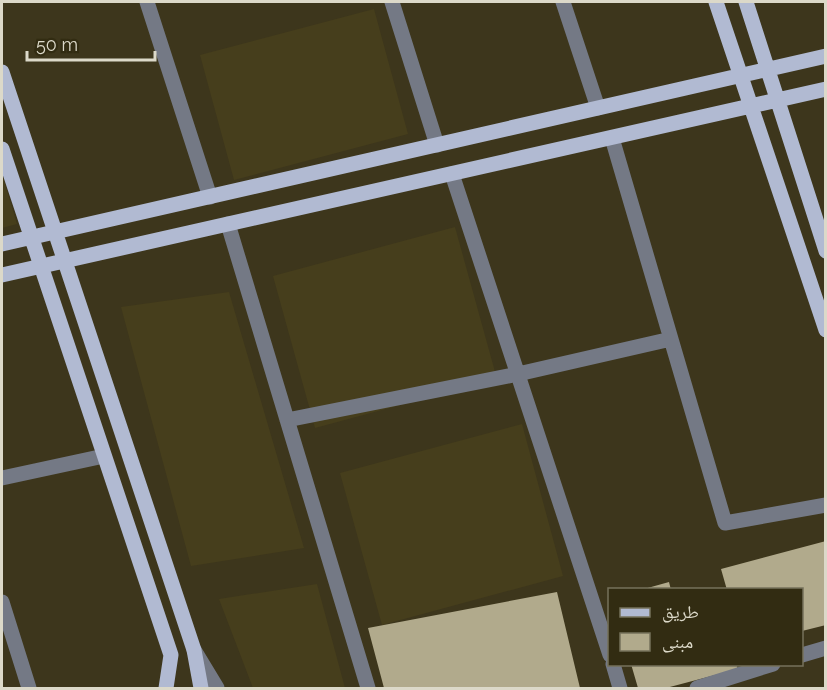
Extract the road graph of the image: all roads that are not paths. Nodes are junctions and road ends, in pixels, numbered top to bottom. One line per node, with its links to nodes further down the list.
1 (147, 2): 18 (street)
2 (392, 2): 15 (street)
3 (563, 2): 13 (street)
4 (716, 2): 9 (main road)
5 (746, 2): 7 (main road)
6 (825, 56): 7 (main road)
7 (766, 70): 9 (main road); 11 (main road)
8 (2, 72): 20 (main road)
9 (741, 76): 12 (main road); 13 (main road)
10 (825, 89): 11 (main road)
11 (777, 100): 12 (main road); 23 (main road)
12 (751, 106): 14 (main road); 27 (main road)
13 (598, 108): 15 (main road)
14 (612, 138): 17 (main road); 28 (street)
15 (437, 145): 18 (main road)
16 (2, 148): 21 (main road)
17 (452, 174): 19 (main road); 29 (street)
18 (210, 197): 20 (main road)
19 (228, 224): 24 (main road); 30 (street)
20 (55, 233): 21 (main road); 24 (main road)
21 (31, 238): 22 (main road); 25 (main road)
22 (2, 244)
23 (825, 251)
24 (65, 262): 25 (main road); 36 (main road)
25 (41, 267): 26 (main road); 31 (main road)
26 (2, 275)
27 (825, 330)
28 (671, 339): 29 (street); 33 (street)
29 (518, 374): 30 (street); 37 (street)
30 (287, 420): 47 (street)
31 (104, 456): 32 (street); 39 (main road)
32 (2, 478)
33 (825, 505)
34 (2, 603): 42 (street)
35 (825, 648): 38 (street)
36 (194, 650): 45 (main road); 46 (street)
37 (608, 652)
38 (803, 654)
39 (171, 655): 43 (main road); 44 (main road)
40 (614, 666): 48 (street)
41 (767, 666): 49 (street)
42 (29, 688)
43 (157, 688)
44 (166, 688)
45 (201, 688)
46 (217, 688)
47 (368, 688)
48 (620, 688)
49 (697, 688)

